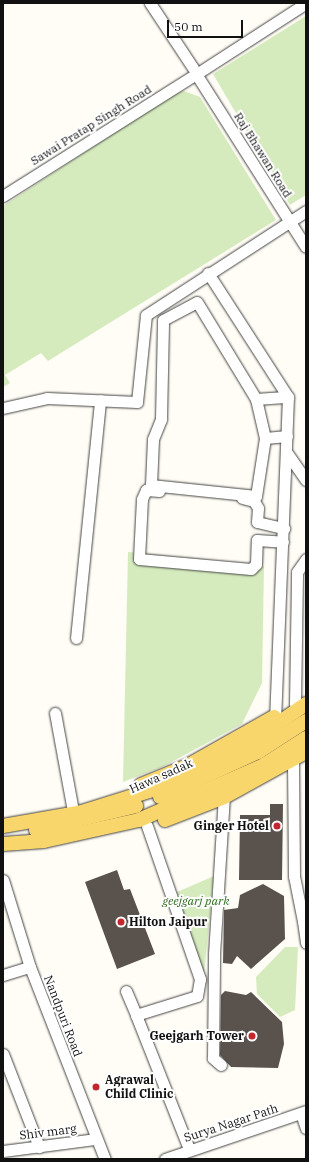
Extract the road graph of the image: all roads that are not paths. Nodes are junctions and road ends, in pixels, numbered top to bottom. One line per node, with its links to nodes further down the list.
1 (150, 3): 3 (street, Raj Bhawan Road)
2 (306, 3): 3 (street, Sawai Pratap Singh Road)
3 (196, 73): 4 (street, Sawai Pratap Singh Road); 6 (street, Raj Bhawan Road)
4 (3, 196)
5 (306, 211): 6 (street)
6 (289, 221): 7 (street, Raj Bhawan Road); 8 (street)
7 (306, 247)
8 (208, 273): 9 (street); 11 (street)
9 (288, 397): 10 (street); 13 (street)
10 (256, 399): 14 (street); 14 (street)
11 (100, 400): 12 (street); 20 (street)
12 (3, 408)
13 (287, 436): 14 (street); 15 (street)
14 (265, 438)
15 (287, 453): 16 (street); 17 (street)
16 (306, 480)
17 (284, 528): 18 (street); 18 (street)
18 (283, 542): 23 (street)
19 (306, 559): 21 (street)
20 (76, 638)
21 (302, 702): 23 (main road, Hawa sadak); 31 (main road)
22 (55, 713): 29 (street)
23 (275, 716): 29 (main road, Hawa sadak)
24 (306, 721): 33 (main road)
25 (306, 738): 34 (main road)
26 (306, 752): 27 (main road)
27 (293, 761): 28 (main road); 37 (street)
28 (224, 797): 32 (main road); 44 (street)
29 (72, 806): 30 (main road, Hawa sadak)
30 (3, 818)
31 (3, 826)
32 (147, 826): 35 (main road); 42 (street)
33 (3, 834)
34 (3, 844)
35 (3, 851)
36 (3, 880): 39 (street, Nandpuri Road)
37 (305, 920): 38 (street)
38 (306, 943)
39 (30, 966): 40 (street); 47 (street, Nandpuri Road)
40 (3, 975)
41 (126, 991): 42 (street)
42 (136, 1015): 49 (street)
43 (3, 1054): 48 (street)
44 (221, 1065)
45 (304, 1112): 46 (street); 49 (street, Surya Nagar Path)
46 (306, 1128)
47 (96, 1139): 48 (street, Shiv marg); 51 (street, Nandpuri Road)
48 (39, 1147): 50 (street, Shiv marg)
49 (189, 1150): 52 (street, Surya Nagar Path)
50 (3, 1151)
51 (105, 1159)
52 (165, 1159)

